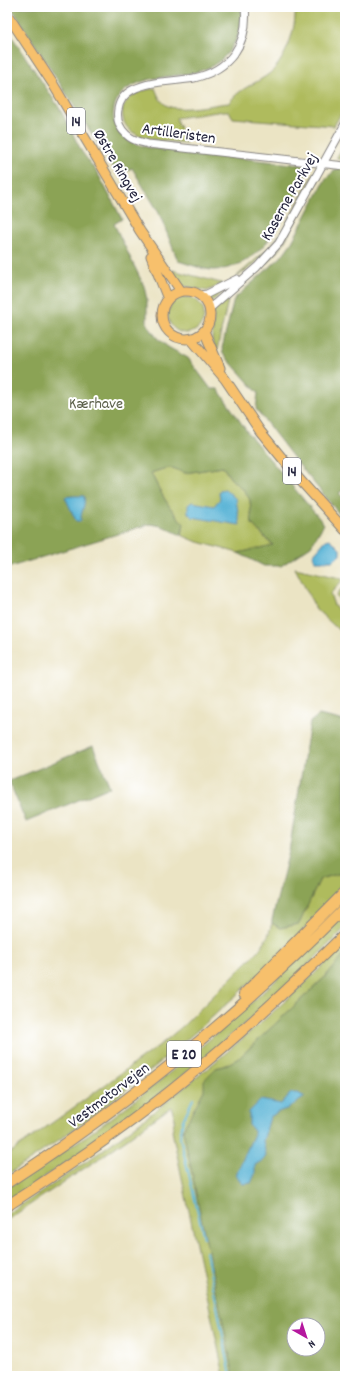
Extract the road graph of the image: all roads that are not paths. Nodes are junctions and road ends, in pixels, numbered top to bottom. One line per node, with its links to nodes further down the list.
1 (245, 7): 4 (street, Artilleristen)
2 (7, 14): 6 (main road, Østre Ringvej / 14)
3 (345, 124): 4 (street, Kaserne Parkvej)
4 (323, 164): 5 (street, Artilleristen); 7 (street, Kaserne Parkvej)
5 (345, 166)
6 (140, 231): 8 (main road, Østre Ringvej / 14); 10 (main road, Østre Ringvej / 14)
7 (246, 274): 9 (street, Kaserne Parkvej); 11 (street, Kaserne Parkvej)
8 (181, 291): 9 (main road); 10 (main road)
9 (200, 295): 11 (main road)
10 (168, 299): 13 (main road)
11 (210, 309): 12 (main road)
12 (204, 331): 13 (main road); 14 (main road, 14)
13 (191, 339): 14 (main road, 14)
14 (225, 379): 15 (main road, 14)
15 (345, 530)
16 (345, 892): 19 (highway, E 20)
17 (345, 907): 19 (highway, Vestmotorvejen / E 20)
18 (345, 934): 21 (highway, E 20)
19 (123, 1104): 20 (highway, Vestmotorvejen / E 20)
20 (7, 1183)
21 (7, 1206)

